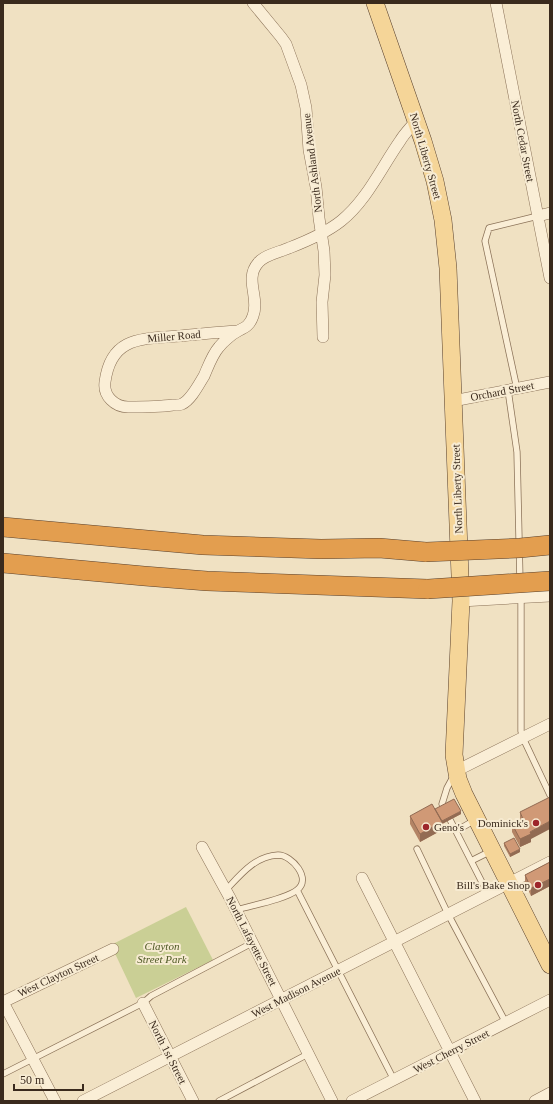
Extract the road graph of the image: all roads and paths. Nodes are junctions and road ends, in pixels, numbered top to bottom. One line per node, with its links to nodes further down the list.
1 (253, 3): 7 (street, North Ashland Avenue)
2 (375, 3): 4 (main road, North Liberty Street)
3 (496, 3): 6 (street, North Cedar Street)
4 (416, 121): 7 (street, Miller Road); 13 (main road, North Liberty Street)
5 (550, 213): 6 (street)
6 (538, 216): 8 (street, North Cedar Street); 12 (lane)
7 (321, 233): 9 (street, Miller Road); 10 (street, North Ashland Avenue)
8 (550, 278)
9 (238, 331): 9 (street, Miller Road)
10 (323, 337)
11 (550, 382): 12 (street, Orchard Street)
12 (512, 389): 13 (street, Orchard Street); 19 (lane)
13 (453, 401): 20 (main road, North Liberty Street)
14 (3, 527): 15 (highway, bridge)
15 (550, 545)
16 (3, 563): 17 (highway, bridge)
17 (550, 581)
18 (550, 596): 19 (street)
19 (521, 597): 20 (street); 22 (lane)
20 (461, 601): 23 (main road, North Liberty Street)
21 (550, 724): 22 (street)
22 (522, 738): 23 (street); 24 (lane)
23 (456, 771): 26 (main road, North Liberty Street); 27 (lane)
24 (548, 784): 25 (lane)
25 (550, 794)
26 (476, 819): 27 (lane); 30 (main road, North Liberty Street)
27 (456, 831): 31 (lane)
28 (202, 847): 35 (street, North Lafayette Street)
29 (417, 849): 39 (lane)
30 (492, 850): 31 (lane); 34 (main road, North Liberty Street)
31 (471, 861): 37 (lane)
32 (550, 862): 34 (street, West Madison Avenue)
33 (362, 878): 40 (street)
34 (509, 883): 37 (street, West Madison Avenue); 43 (main road, North Liberty Street)
35 (226, 890): 36 (lane); 38 (street, North Lafayette Street)
36 (297, 890): 38 (lane); 44 (lane)
37 (488, 894): 39 (street, West Madison Avenue)
38 (236, 910): 41 (street, North Lafayette Street)
39 (448, 914): 40 (street, West Madison Avenue); 49 (lane)
40 (394, 942): 44 (street, West Madison Avenue); 50 (street)
41 (252, 943): 45 (street, North Lafayette Street); 48 (lane)
42 (113, 949): 47 (street, West Clayton Street)
43 (550, 965)
44 (338, 971): 45 (street, West Madison Avenue); 55 (lane)
45 (281, 1000): 51 (street, North Lafayette Street); 52 (street, West Madison Avenue)
46 (550, 1000): 49 (street, West Cherry Street)
47 (3, 1002): 53 (street)
48 (143, 1003): 52 (street, North 1st Street); 53 (lane)
49 (506, 1023): 50 (street, West Cherry Street)
50 (450, 1051): 55 (street, West Cherry Street); 63 (street)
51 (308, 1054): 60 (lane); 61 (street, North Lafayette Street)
52 (171, 1056): 58 (street, West Madison Avenue); 59 (street, North 1st Street)
53 (33, 1058): 54 (lane); 57 (street)
54 (3, 1074)
55 (394, 1080): 62 (street, West Cherry Street)
56 (550, 1093): 64 (street)
57 (55, 1101)
58 (84, 1101)
59 (193, 1101)
60 (219, 1101)
61 (332, 1101)
62 (352, 1101)
63 (475, 1101)
64 (535, 1101)

